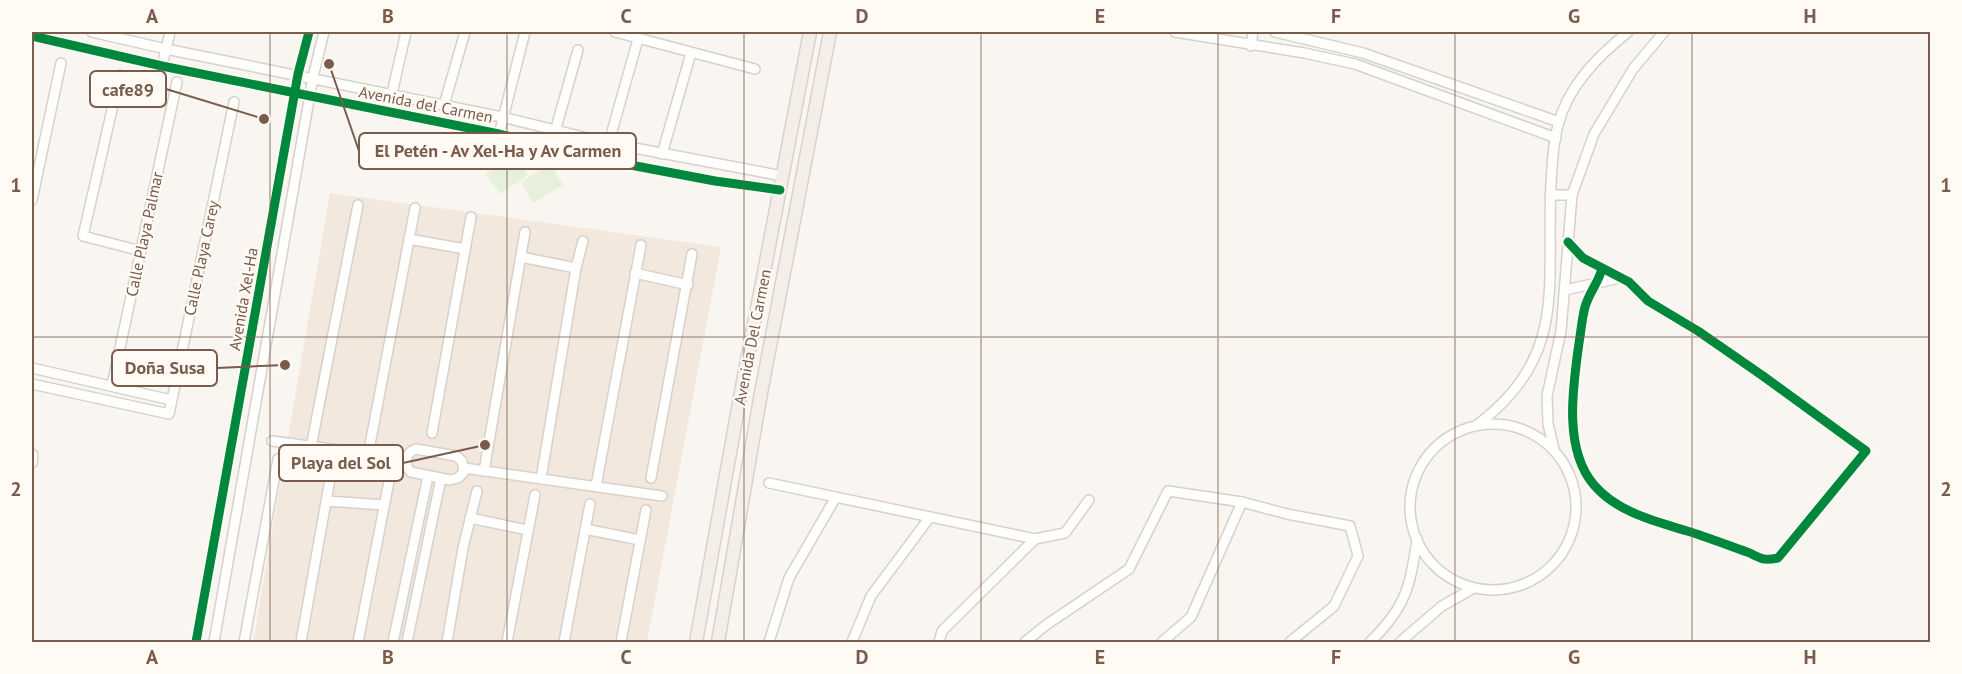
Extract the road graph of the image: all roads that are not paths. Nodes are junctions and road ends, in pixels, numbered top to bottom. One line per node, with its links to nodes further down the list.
1 (92, 32): 19 (street, Avenida del Carmen)
2 (170, 32): 19 (street)
3 (309, 32): 25 (street, Avenida Xel-Ha)
4 (324, 32): 27 (street, Avenida Xel-Ha)
5 (406, 32): 30 (street)
6 (465, 32): 33 (street)
7 (525, 32): 35 (street)
8 (615, 32): 17 (street)
9 (810, 32): 44 (main road, Avenida Del Carmen)
10 (830, 32): 72 (main road, Avenida Del Carmen)
11 (1175, 32): 18 (street)
12 (1253, 32): 18 (street)
13 (1275, 32): 36 (street)
14 (1628, 32): 36 (street)
15 (1657, 34): 48 (street)
16 (32, 36): 23 (street, Avenida del Carmen)
17 (638, 39): 21 (street); 40 (street)
18 (1251, 46): 39 (street)
19 (166, 49): 23 (street); 25 (street, Avenida del Carmen)
20 (578, 50): 37 (street)
21 (691, 53): 24 (street); 41 (street)
22 (61, 63): 49 (street)
23 (162, 66): 29 (street, Avenida del Carmen)
24 (755, 69)
25 (298, 74): 27 (street, Avenida del Carmen); 29 (street, Avenida Xel-Ha)
26 (120, 75): 59 (street)
27 (313, 77): 30 (street, Avenida del Carmen); 31 (street, Avenida Xel-Ha)
28 (177, 82): 59 (street, Calle Playa Palmar)
29 (295, 92): 31 (street, Avenida del Carmen); 115 (street, Avenida Xel-Ha)
30 (391, 94): 33 (street, Avenida del Carmen); 34 (street)
31 (310, 95): 34 (street, Avenida del Carmen); 116 (street, Avenida Xel-Ha)
32 (234, 102): 74 (street, Calle Playa Carey)
33 (444, 105): 35 (street, Avenida del Carmen)
34 (388, 111): 38 (street, Avenida del Carmen)
35 (502, 117): 37 (street, Avenida del Carmen); 38 (street)
36 (1559, 122): 39 (street)
37 (556, 128): 40 (street, Avenida del Carmen)
38 (499, 134): 42 (street, Avenida del Carmen)
39 (1556, 138): 47 (street)
40 (608, 143): 41 (street, Avenida del Carmen); 42 (street)
41 (662, 154): 43 (street, Avenida del Carmen)
42 (604, 160): 45 (street, Avenida del Carmen)
43 (717, 164): 44 (street, Avenida del Carmen); 45 (street)
44 (783, 176): 46 (main road, Avenida Del Carmen)
45 (715, 181): 46 (street, Avenida del Carmen)
46 (780, 190): 73 (main road, Avenida Del Carmen)
47 (1550, 195): 48 (street); 75 (street)
48 (1572, 195): 56 (street)
49 (32, 200)
50 (358, 205): 78 (street)
51 (415, 208): 54 (street)
52 (471, 217): 58 (street)
53 (525, 232): 61 (street)
54 (409, 239): 58 (street); 81 (street)
55 (583, 241): 62 (street)
56 (1568, 242): 63 (street); 68 (street)
57 (640, 245): 64 (street)
58 (465, 249): 76 (street)
59 (141, 251): 71 (street, Calle Playa Palmar)
60 (693, 254): 67 (street)
61 (520, 257): 62 (street); 87 (street)
62 (576, 268): 92 (street)
63 (1602, 269): 65 (street); 66 (street)
64 (635, 273): 67 (street); 94 (street)
65 (1620, 278): 66 (street); 66 (street)
66 (1598, 282): 68 (street)
67 (688, 285): 91 (street)
68 (1565, 290): 79 (street)
69 (32, 368): 71 (street)
70 (32, 384): 74 (street, Calle Playa Carey)
71 (112, 385): 74 (street)
72 (761, 393): 73 (main road); 113 (main road, Avenida Del Carmen)
73 (740, 397): 112 (main road, Avenida Del Carmen)
74 (171, 400)
75 (1477, 425): 79 (street); 110 (street)
76 (432, 433)
77 (272, 441): 78 (street)
78 (311, 447): 81 (street)
79 (1555, 452): 114 (street)
80 (32, 454): 84 (street)
81 (369, 455): 83 (street)
82 (278, 459): 117 (street)
83 (406, 459): 86 (street); 89 (street)
84 (32, 463)
85 (332, 468): 100 (street)
86 (464, 468): 87 (street); 90 (street)
87 (484, 471): 92 (street)
88 (390, 476): 103 (street)
89 (428, 476): 90 (street); 120 (street)
90 (441, 478): 121 (street)
91 (651, 478)
92 (541, 479): 94 (street)
93 (769, 483): 98 (street)
94 (596, 486): 97 (street)
95 (477, 491): 106 (street)
96 (535, 495): 108 (street)
97 (662, 496)
98 (836, 497): 105 (street); 128 (street)
99 (1089, 500): 109 (street)
100 (327, 501): 103 (street); 118 (street)
101 (1242, 502): 131 (street); 132 (street); 133 (street)
102 (590, 504): 107 (street)
103 (384, 505): 119 (street)
104 (646, 510): 111 (street)
105 (930, 517): 109 (street); 129 (street)
106 (470, 518): 108 (street); 122 (street)
107 (585, 529): 111 (street); 124 (street)
108 (527, 530): 123 (street)
109 (1035, 539): 130 (street)
110 (1417, 539): 114 (street); 134 (street)
111 (640, 540): 125 (street)
112 (709, 576): 113 (main road); 126 (main road, Avenida Del Carmen)
113 (729, 580): 127 (main road, Avenida Del Carmen)
114 (1472, 589): 135 (street)
115 (196, 639): 116 (street)
116 (214, 641)
117 (244, 642)
118 (301, 642)
119 (358, 642)
120 (393, 642)
121 (407, 642)
122 (447, 642)
123 (507, 642)
124 (564, 642)
125 (621, 642)
126 (696, 642)
127 (718, 642)
128 (769, 642)
129 (852, 642)
130 (939, 642)
131 (1026, 642)
132 (1162, 642)
133 (1290, 642)
134 (1370, 642)
135 (1400, 642)

